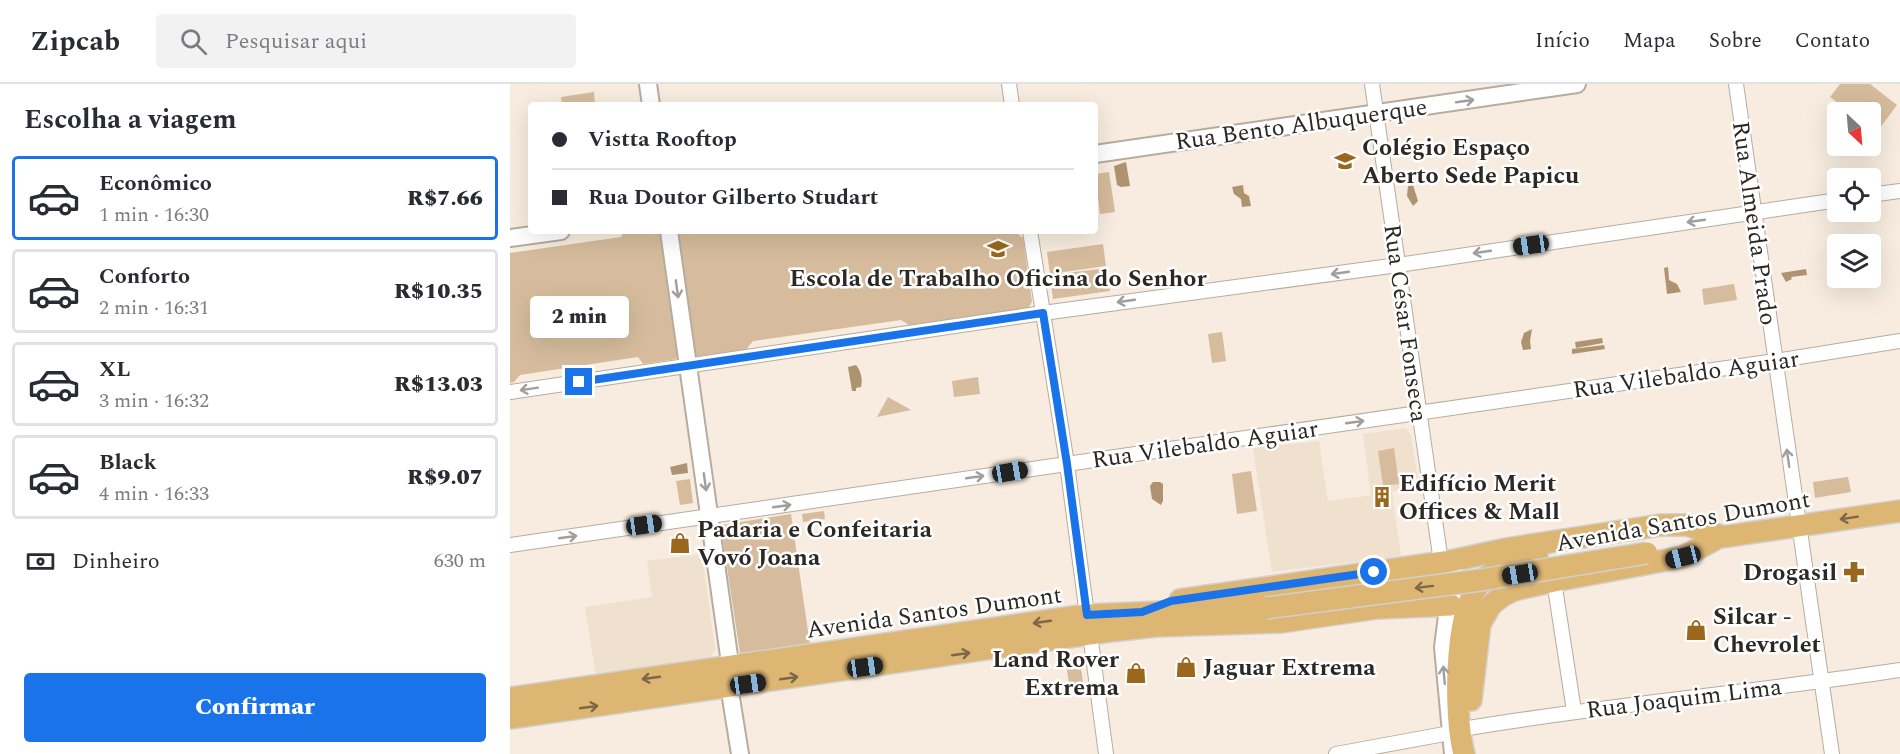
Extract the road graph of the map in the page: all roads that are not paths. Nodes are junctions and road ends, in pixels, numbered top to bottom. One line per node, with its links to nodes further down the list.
1 (648, 84): 6 (street)
2 (1009, 84): 7 (street)
3 (1372, 84): 8 (street, Rua César Fonseca)
4 (1577, 84): 8 (street, Rua Bento Albuquerque, one-way to 4)
5 (1736, 84): 13 (street, Rua Almeida Prado)
6 (651, 102)
7 (1012, 102)
8 (1376, 114): 9 (street, Rua Bento Albuquerque); 18 (street, Rua César Fonseca)
9 (1098, 154)
10 (1900, 191): 11 (street)
11 (1881, 194)
12 (1827, 202): 13 (street)
13 (1754, 212): 18 (street, one-way to 18); 21 (street, Rua Almeida Prado)
14 (539, 234): 17 (street)
15 (669, 234): 22 (street, one-way to 22)
16 (1030, 234): 19 (street)
17 (510, 238)
18 (1398, 265): 19 (street, one-way to 19); 24 (street, Rua César Fonseca)
19 (1043, 313): 22 (street); 25 (street)
20 (1900, 342): 21 (street, Rua Vilebaldo Aguiar)
21 (1775, 362): 24 (street, Rua Vilebaldo Aguiar); 28 (street, Rua Almeida Prado, one-way to 21)
22 (688, 366): 23 (street, one-way to 23); 27 (street, one-way to 27)
23 (510, 392)
24 (1420, 412): 25 (street, Rua Vilebaldo Aguiar, one-way to 24); 31 (street, Rua César Fonseca)
25 (1067, 464): 27 (street, Rua Vilebaldo Aguiar, one-way to 25); 35 (street)
26 (1900, 511): 28 (main road, Avenida Santos Dumont, one-way to 28)
27 (710, 516): 30 (street, Rua Vilebaldo Aguiar, one-way to 27); 37 (street)
28 (1799, 526): 29 (main road, Avenida Santos Dumont); 38 (street, Rua Almeida Prado)
29 (1713, 534): 31 (main road); 32 (main road); 34 (main road, Avenida Santos Dumont, one-way to 34, bridge); 46 (main road)
30 (510, 545)
31 (1446, 561): 33 (street, Rua César Fonseca); 34 (main road)
32 (1554, 581): 40 (street); 41 (main road)
33 (1451, 605): 35 (main road, Avenida Santos Dumont); 41 (street, Rua César Fonseca, one-way to 33)
34 (1142, 612): 35 (main road, Avenida Santos Dumont)
35 (1088, 625): 37 (main road, Avenida Santos Dumont); 43 (street)
36 (1900, 670): 38 (street, Rua Joaquim Lima)
37 (730, 676): 39 (main road, Avenida Santos Dumont); 42 (street)
38 (1822, 682): 40 (street, Rua Joaquim Lima); 48 (street, Rua Almeida Prado)
39 (516, 707)
40 (1574, 711): 41 (street, Rua Joaquim Lima)
41 (1459, 730): 44 (street, Rua Joaquim Lima); 45 (street, Rua César Fonseca); 47 (main road)
42 (740, 754)
43 (1106, 754)
44 (1336, 754)
45 (1453, 754)
46 (1464, 754)
47 (1469, 754)
48 (1832, 754)

